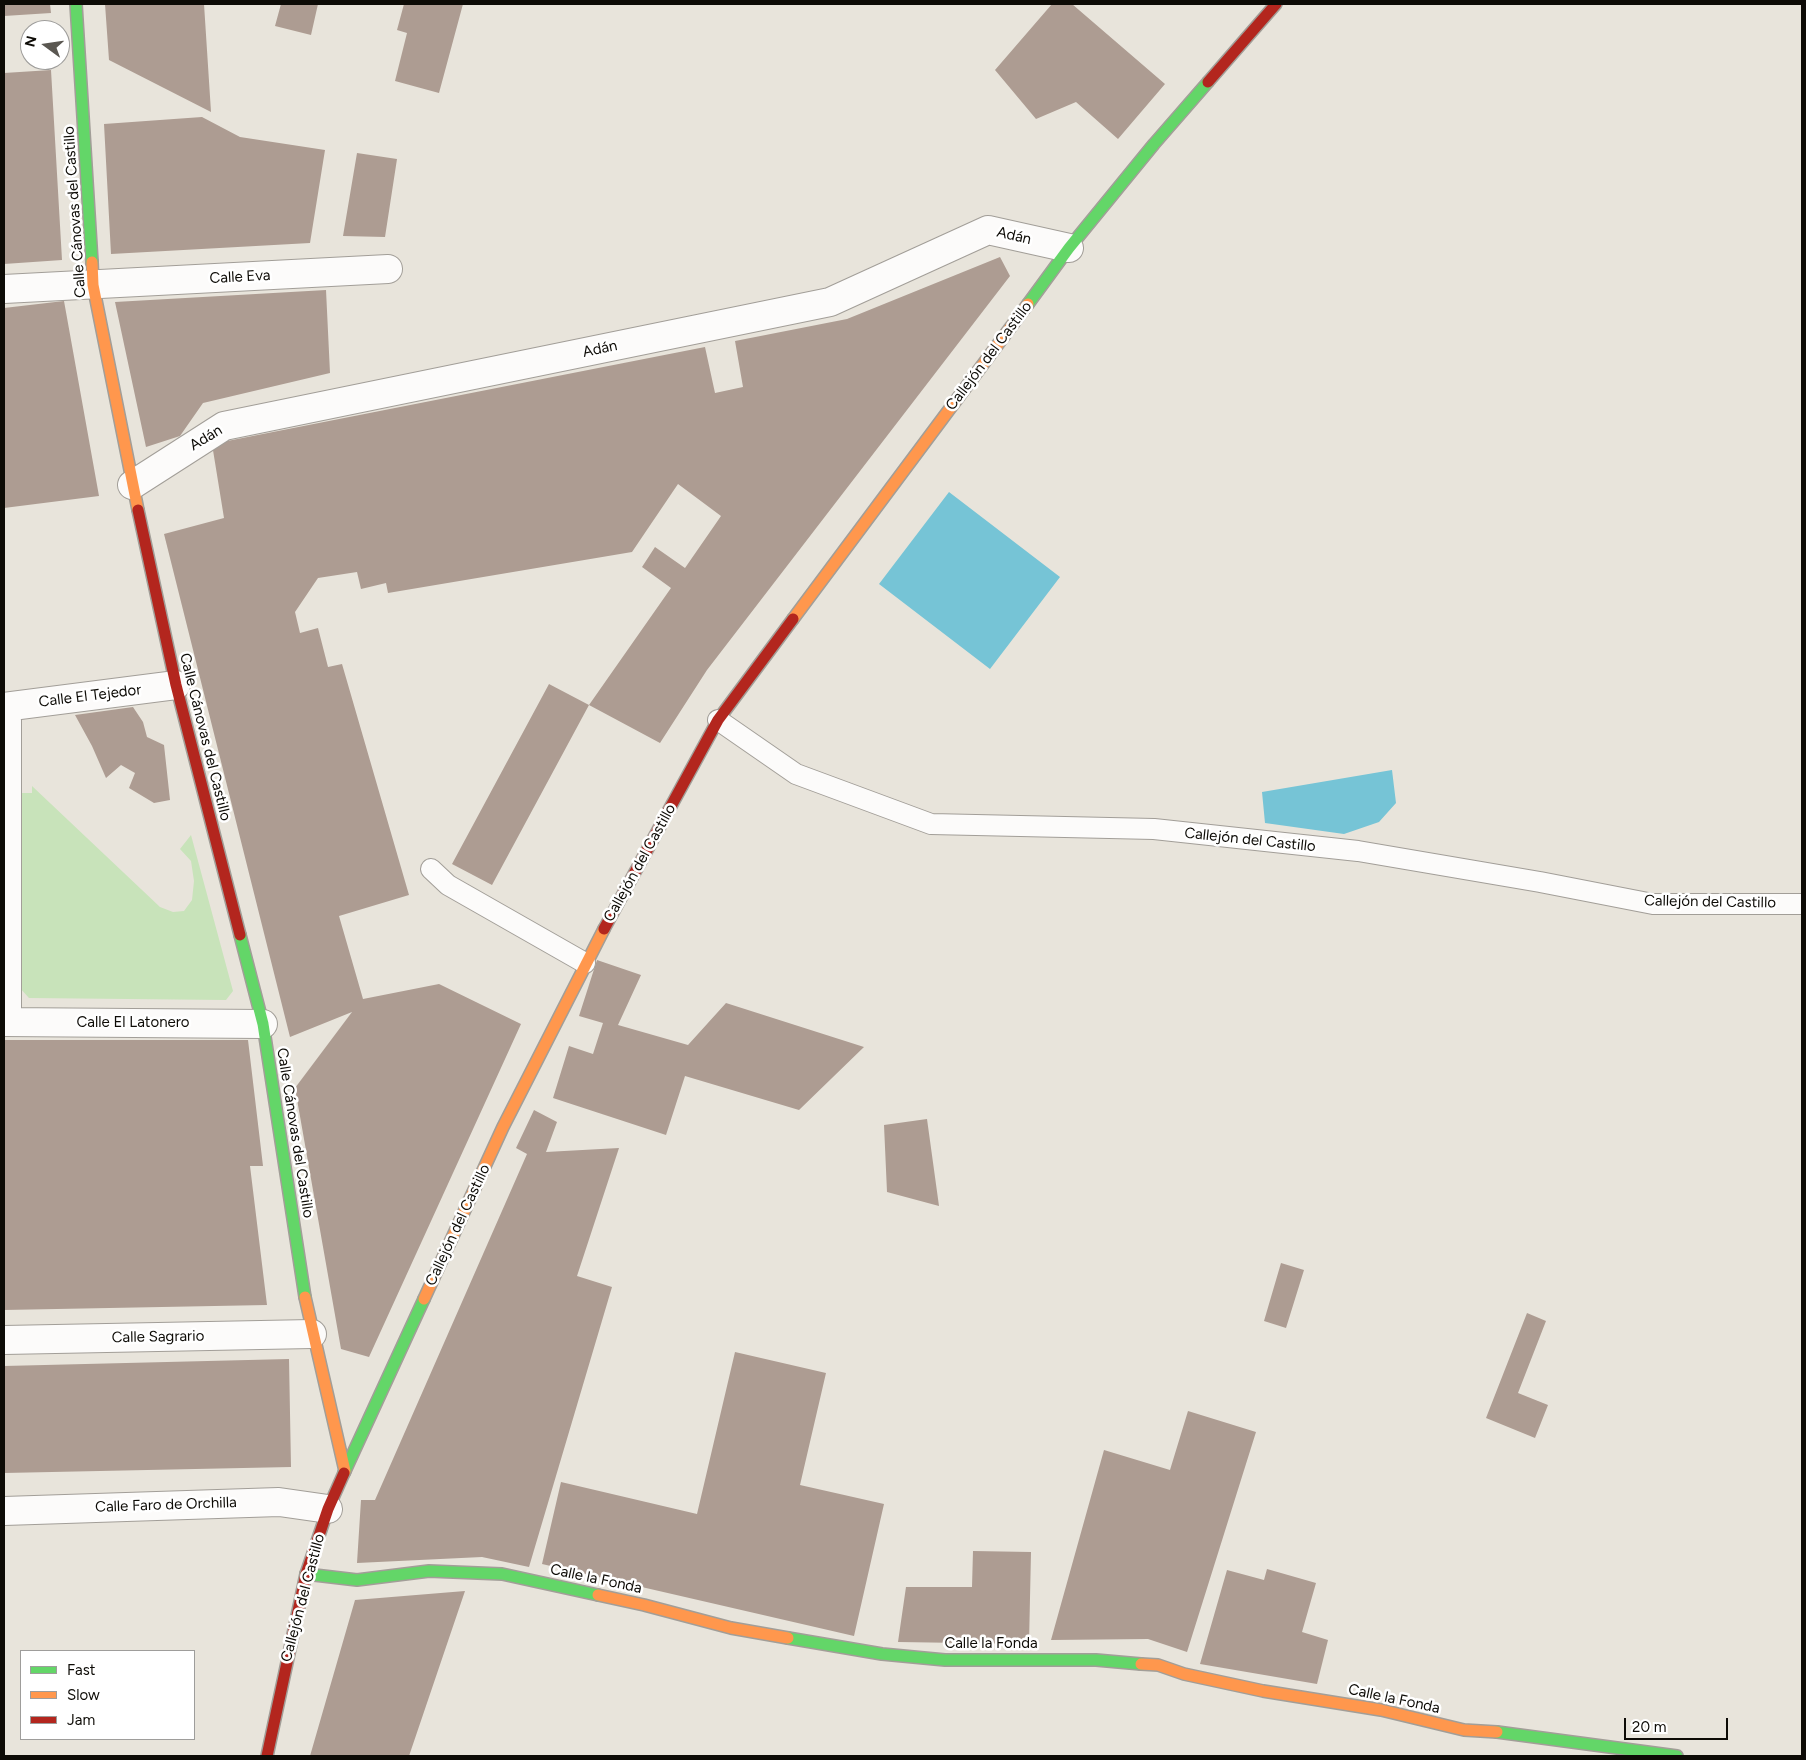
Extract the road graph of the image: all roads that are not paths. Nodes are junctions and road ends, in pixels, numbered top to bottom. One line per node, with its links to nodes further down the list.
1 (76, 4): 5 (street, Calle Cánovas del Castillo)
2 (1276, 4): 3 (street, Callejón del Castillo)
3 (1070, 248): 7 (street, Adán); 10 (street, Callejón del Castillo)
4 (388, 269): 5 (street, Calle Eva)
5 (93, 285): 6 (street, Calle Eva); 7 (street, Calle Cánovas del Castillo)
6 (4, 289)
7 (132, 485): 8 (street, Calle Cánovas del Castillo)
8 (176, 685): 9 (street, Calle El Tejedor); 16 (street, Calle Cánovas del Castillo)
9 (5, 707): 11 (street)
10 (718, 720): 13 (lane, Callejón del Castillo); 14 (street, Callejón del Castillo)
11 (5, 859): 15 (street)
12 (431, 869): 14 (lane)
13 (1802, 904)
14 (585, 963): 19 (street, Callejón del Castillo)
15 (6, 1022): 16 (street, Calle El Latonero)
16 (263, 1024): 17 (street, Calle Cánovas del Castillo)
17 (312, 1334): 18 (street, Calle Sagrario); 19 (street, Calle Cánovas del Castillo)
18 (4, 1340)
19 (345, 1471): 20 (street, Callejón del Castillo)
20 (328, 1509): 21 (street, Calle Faro de Orchilla); 22 (street, Callejón del Castillo)
21 (4, 1511)
22 (306, 1574): 23 (street, Callejón del Castillo); 24 (street, Calle la Fonda)
23 (267, 1756)
24 (1677, 1756)

